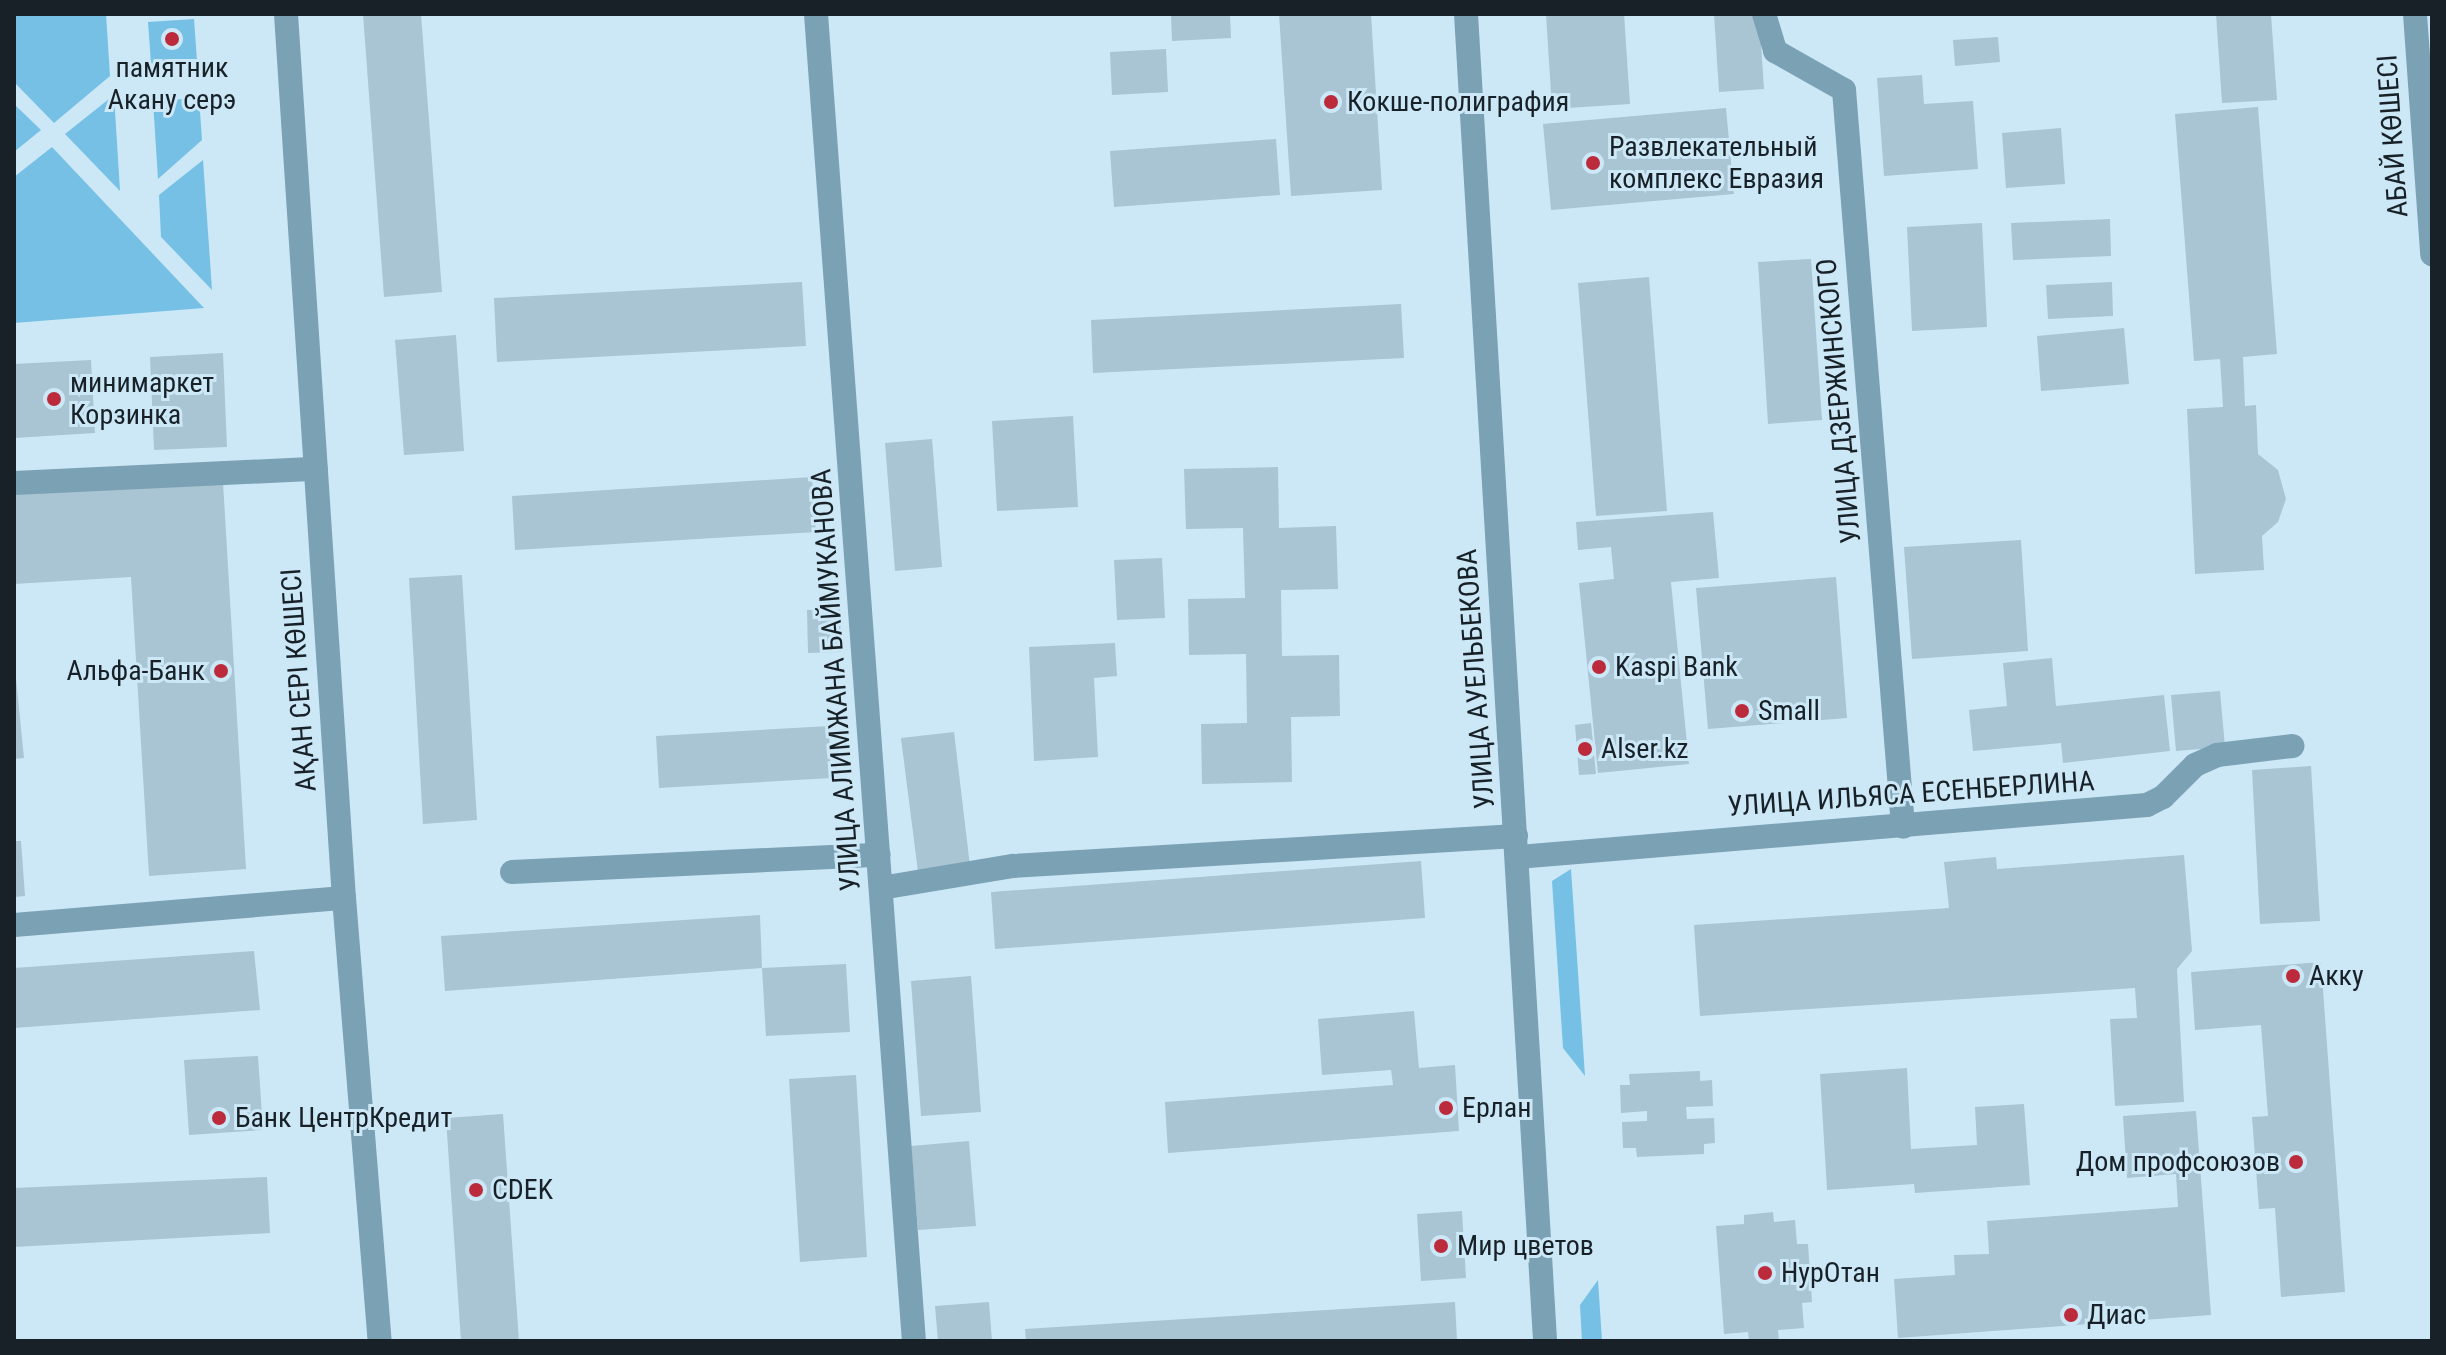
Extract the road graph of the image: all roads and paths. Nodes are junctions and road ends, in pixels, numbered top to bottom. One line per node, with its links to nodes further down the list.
1 (286, 14): 7 (street, АҚАН СЕРІ КӨШЕСІ)
2 (816, 14): 12 (street, УЛИЦА АЛИМЖАНА БАЙМУКАНОВА)
3 (1466, 14): 11 (street, УЛИЦА АУЕЛЬБЕКОВА)
4 (1764, 14): 10 (street, УЛИЦА ДЗЕРЖИНСКОГО)
5 (2415, 14): 6 (street, АБАЙ КӨШЕСІ)
6 (2432, 254)
7 (316, 469): 8 (street); 15 (street, АҚАН СЕРІ КӨШЕСІ)
8 (14, 483)
9 (2292, 746): 10 (street, УЛИЦА ИЛЬЯСА ЕСЕНБЕРЛИНА)
10 (1903, 827): 11 (street, УЛИЦА ИЛЬЯСА ЕСЕНБЕРЛИНА)
11 (1517, 847): 14 (street, УЛИЦА ИЛЬЯСА ЕСЕНБЕРЛИНА); 19 (street, УЛИЦА АУЕЛЬБЕКОВА)
12 (879, 855): 13 (street); 14 (street, УЛИЦА АЛИМЖАНА БАЙМУКАНОВА)
13 (512, 872)
14 (881, 888): 18 (street, УЛИЦА АЛИМЖАНА БАЙМУКАНОВА)
15 (344, 898): 16 (street); 17 (street, АҚАН СЕРІ КӨШЕСІ)
16 (14, 925)
17 (380, 1341)
18 (914, 1341)
19 (1545, 1341)

